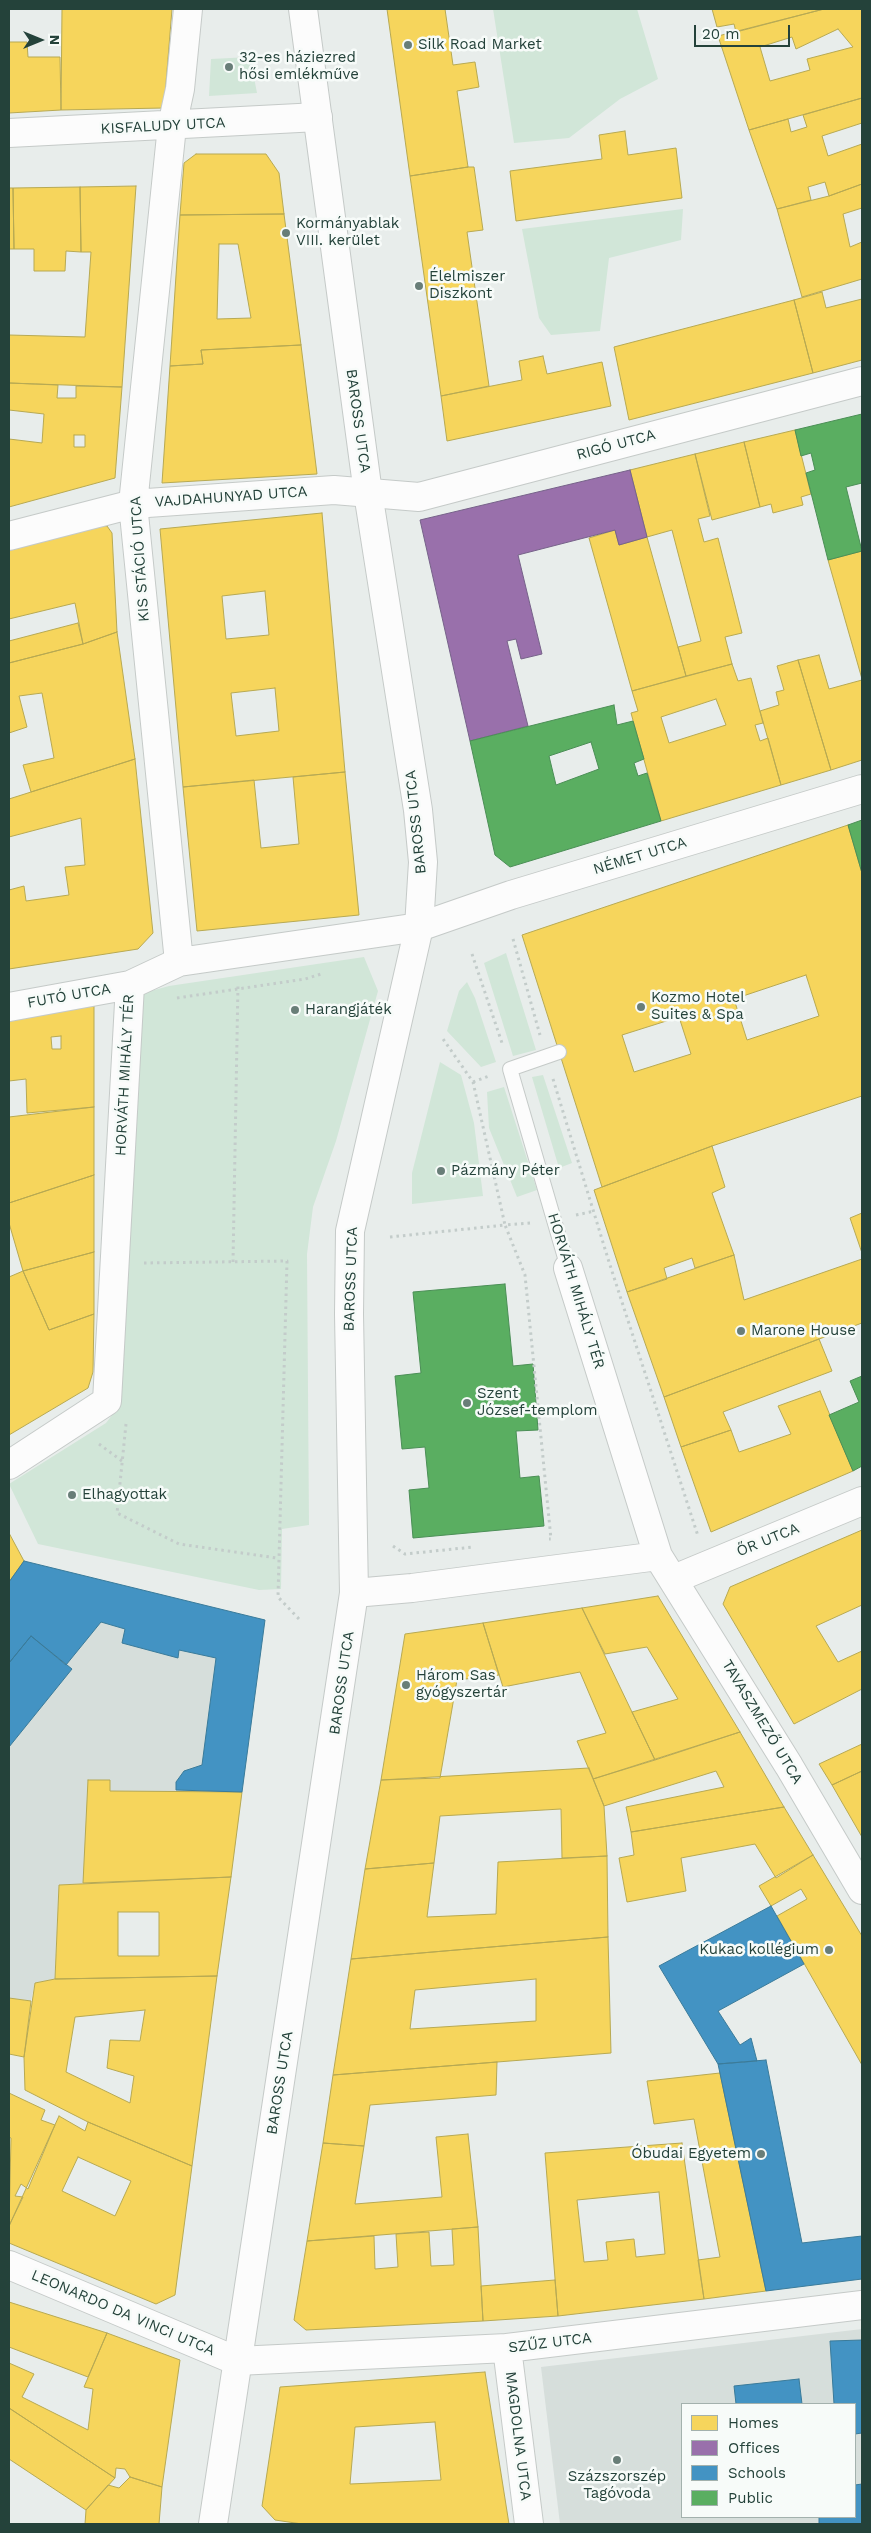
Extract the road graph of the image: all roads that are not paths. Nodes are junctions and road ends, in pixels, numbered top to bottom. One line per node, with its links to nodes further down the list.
1 (188, 9): 4 (street, KIS STÁCIÓ UTCA)
2 (304, 9): 3 (street, BAROSS UTCA)
3 (318, 117): 4 (street, KISFALUDY UTCA); 7 (street, BAROSS UTCA)
4 (172, 126): 5 (street, KISFALUDY UTCA); 8 (street, KIS STÁCIÓ UTCA)
5 (9, 133)
6 (862, 381): 7 (street, RIGÓ UTCA)
7 (368, 493): 8 (street, VAJDAHUNYAD UTCA); 11 (street, BAROSS UTCA)
8 (134, 504): 9 (street, VAJDAHUNYAD UTCA); 12 (street, KIS STÁCIÓ UTCA)
9 (9, 536)
10 (862, 789): 11 (street, NÉMET UTCA)
11 (419, 927): 12 (street, HORVÁTH MIHÁLY TÉR); 21 (street, BAROSS UTCA)
12 (179, 962): 13 (street, HORVÁTH MIHÁLY TÉR)
13 (130, 985): 14 (street, FUTÓ UTCA); 17 (street, HORVÁTH MIHÁLY TÉR)
14 (9, 1007)
15 (553, 1054): 16 (lane, HORVÁTH MIHÁLY TÉR)
16 (568, 1268): 19 (street, HORVÁTH MIHÁLY TÉR)
17 (9, 1465)
18 (862, 1501): 20 (street, ŐR UTCA)
19 (658, 1556): 20 (street, TAVASZMEZŐ UTCA); 21 (street)
20 (674, 1579): 22 (street, TAVASZMEZŐ UTCA)
21 (354, 1593): 26 (street, BAROSS UTCA)
22 (862, 1890)
23 (9, 2265): 26 (street, LEONARDO DA VINCI UTCA)
24 (862, 2305): 25 (street, SZŰZ UTCA)
25 (507, 2348): 26 (street, SZŰZ UTCA); 28 (street, MAGDOLNA UTCA)
26 (237, 2361): 27 (street, BAROSS UTCA)
27 (213, 2524)
28 (529, 2524)

